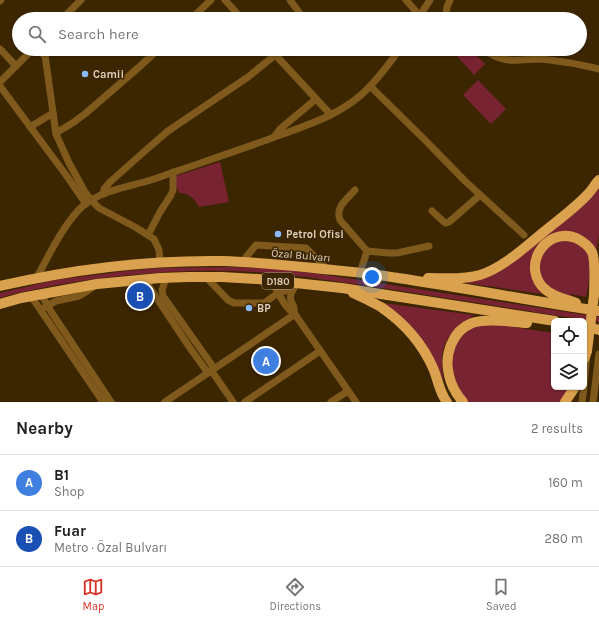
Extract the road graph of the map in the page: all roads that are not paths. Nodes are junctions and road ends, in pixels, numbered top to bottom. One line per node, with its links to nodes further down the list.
1 (81, 0): 8 (street)
2 (211, 0): 9 (street)
3 (224, 0): 10 (street)
4 (290, 0): 11 (street)
5 (406, 0): 12 (street)
6 (430, 0): 13 (street)
7 (450, 0): 14 (street)
8 (69, 12)
9 (198, 12)
10 (235, 12)
11 (299, 12)
12 (415, 12)
13 (423, 12)
14 (446, 12)
15 (0, 49): 23 (street)
16 (26, 56): 23 (street)
17 (46, 56): 29 (street)
18 (151, 56): 32 (street)
19 (274, 56): 37 (street)
20 (276, 56): 28 (street)
21 (395, 56): 27 (street)
22 (494, 56): 24 (street)
23 (16, 66): 25 (street)
24 (599, 69)
25 (0, 82)
26 (0, 86): 31 (street)
27 (370, 86): 30 (street); 38 (street)
28 (316, 99): 30 (street); 33 (street)
29 (53, 113): 31 (street); 32 (street)
30 (331, 114): 33 (street)
31 (30, 127): 39 (street)
32 (56, 133): 39 (street)
33 (274, 137): 34 (street)
34 (173, 172): 37 (street); 41 (street)
35 (599, 180): 52 (highway)
36 (355, 190): 44 (street)
37 (103, 194): 39 (street)
38 (480, 195): 40 (street); 42 (street)
39 (89, 202): 41 (street); 53 (street)
40 (432, 211)
41 (148, 235): 45 (street)
42 (524, 235)
43 (429, 246): 44 (street)
44 (367, 251): 49 (street)
45 (160, 262): 46 (highway, Özal Bulvarı / D180); 53 (highway, Özal Bulvarı / D180)
46 (242, 262): 48 (highway, Özal Bulvarı / D180); 48 (street)
47 (599, 262): 62 (highway)
48 (327, 269): 49 (highway, Özal Bulvarı / D180)
49 (360, 273): 52 (highway, Özal Bulvarı / D180)
50 (206, 277): 51 (highway, D180); 55 (highway, D180); 60 (street)
51 (166, 278): 54 (highway, D180); 75 (street)
52 (397, 278): 66 (highway, Özal Bulvarı / D180)
53 (36, 279): 57 (highway, Özal Bulvarı / D180)
54 (144, 280): 56 (highway, D180); 75 (street)
55 (271, 280): 58 (highway, D180); 60 (street)
56 (96, 284): 61 (highway, D180); 64 (street)
57 (0, 286)
58 (295, 286): 59 (highway, D180); 60 (street); 67 (street)
59 (342, 288): 68 (highway, D180); 86 (highway)
60 (278, 292): 67 (street)
61 (36, 295): 63 (highway, D180); 64 (street); 65 (street)
62 (594, 295): 66 (highway); 73 (highway, bridge)
63 (0, 304)
64 (47, 306): 65 (street); 80 (street)
65 (40, 309): 79 (street)
66 (598, 311)
67 (295, 314): 72 (street); 75 (street)
68 (551, 320)
69 (551, 324): 87 (highway)
70 (587, 327): 71 (highway)
71 (599, 329)
72 (320, 351): 76 (street); 83 (street)
73 (586, 354)
74 (599, 354): 90 (street)
75 (211, 370): 81 (street); 82 (street)
76 (348, 390): 84 (street); 85 (street)
77 (573, 390): 88 (highway)
78 (584, 390): 89 (street)
79 (103, 402)
80 (111, 402)
81 (165, 402)
82 (233, 402)
83 (245, 402)
84 (331, 402)
85 (356, 402)
86 (447, 402)
87 (462, 402)
88 (565, 402)
89 (582, 402)
90 (593, 402)

